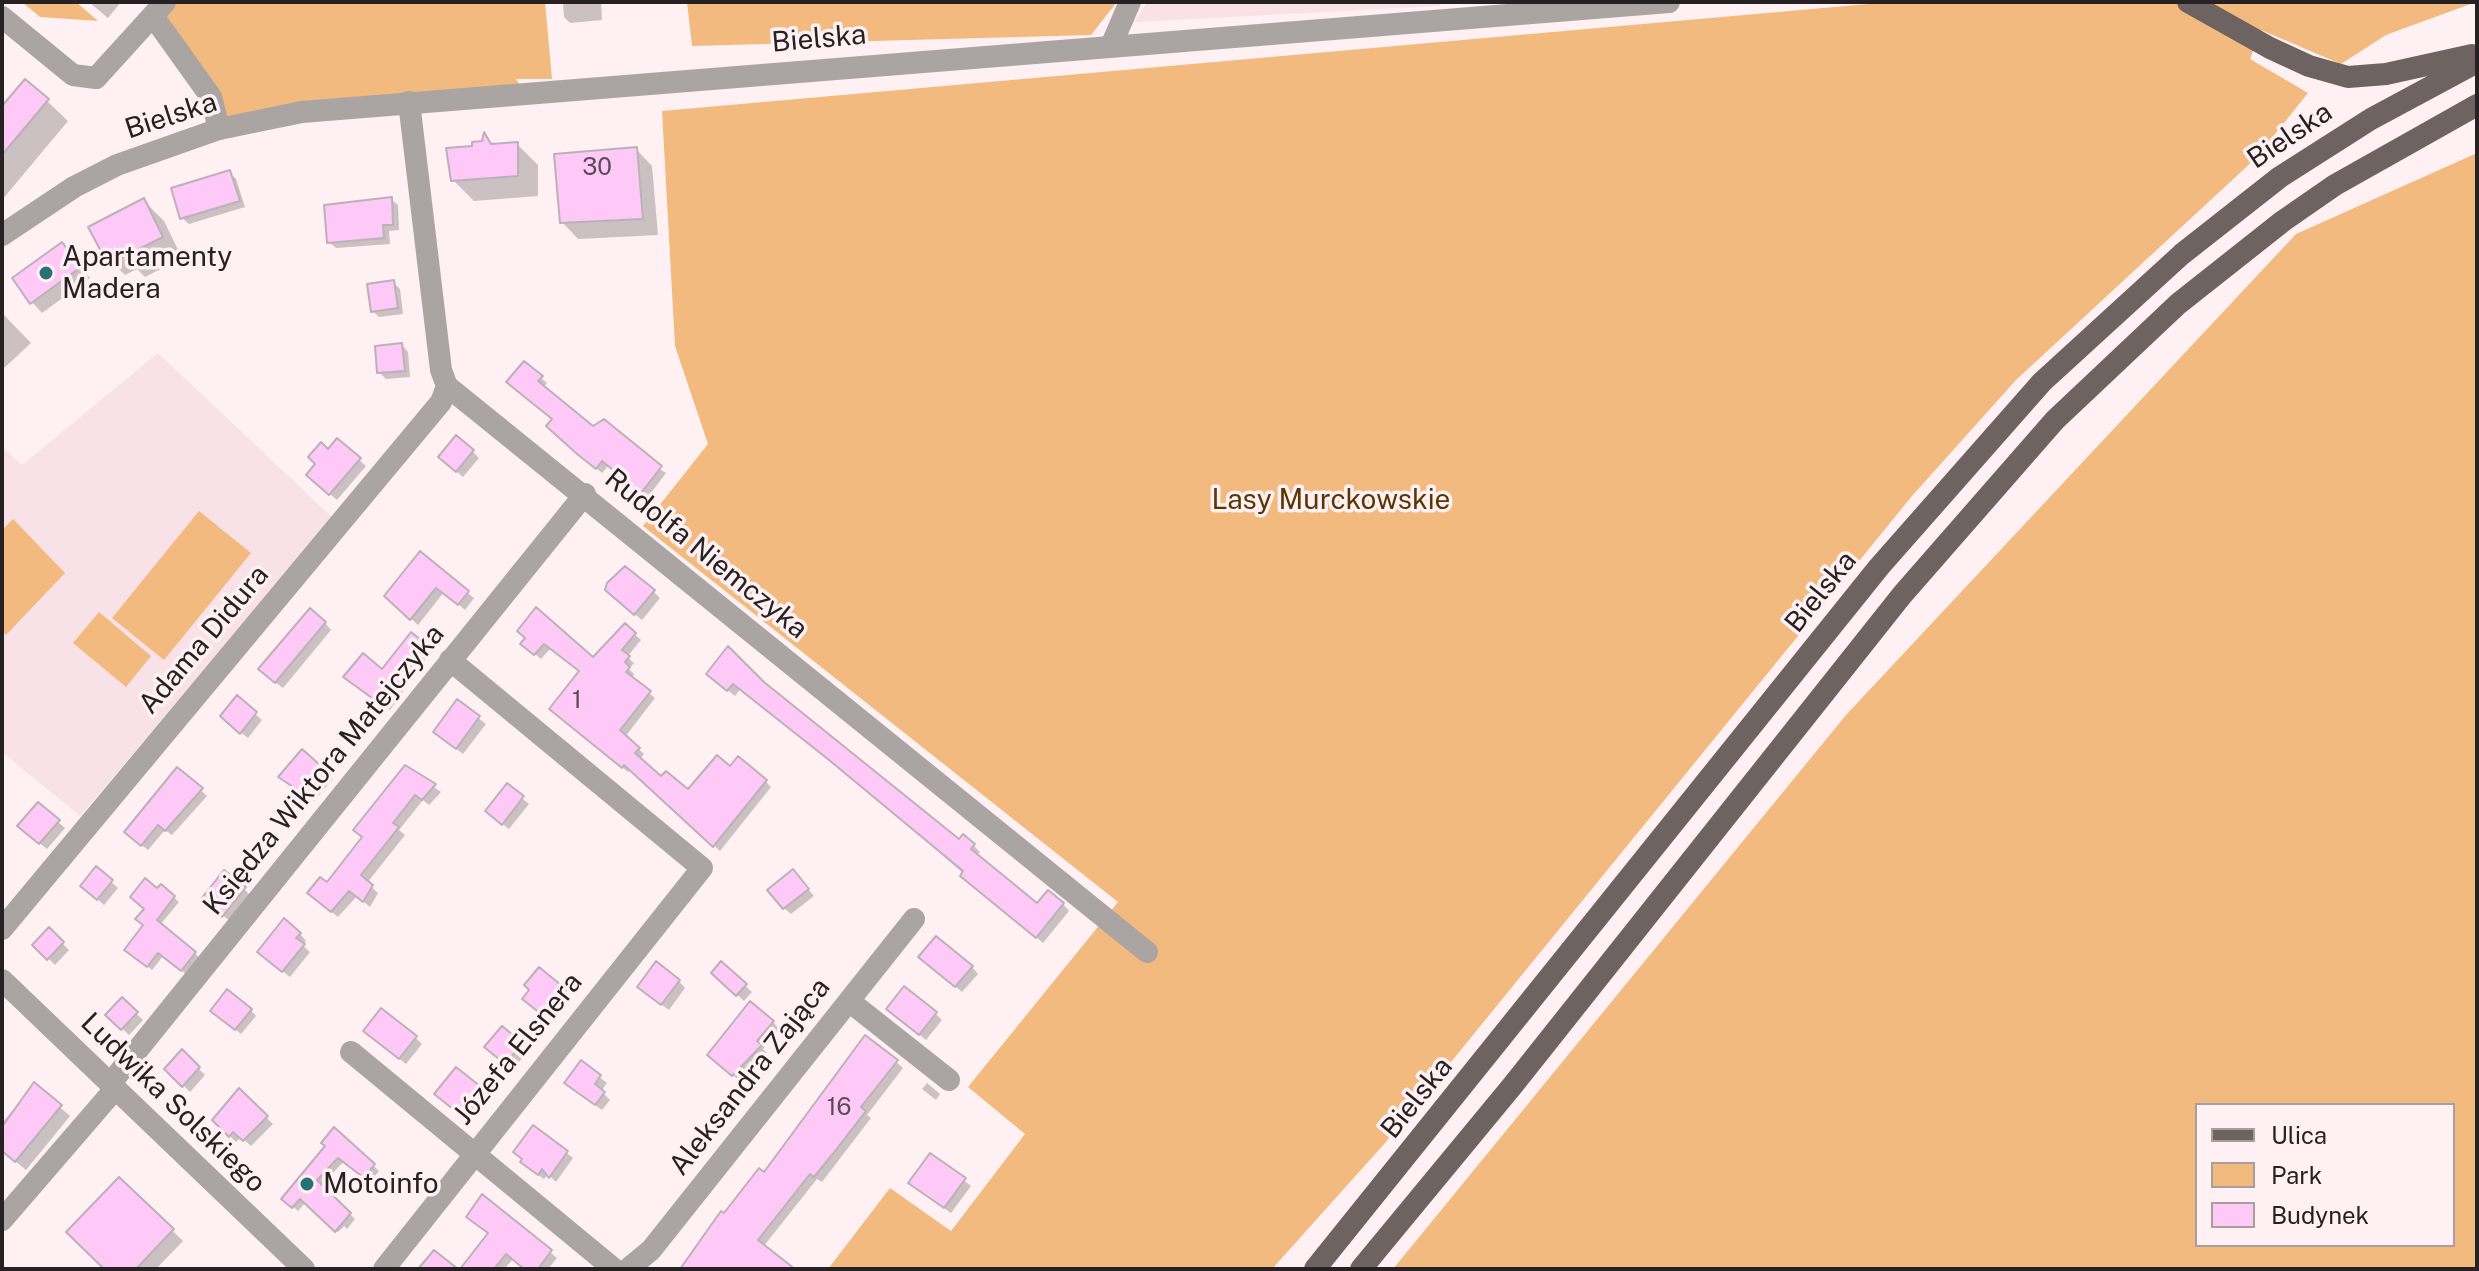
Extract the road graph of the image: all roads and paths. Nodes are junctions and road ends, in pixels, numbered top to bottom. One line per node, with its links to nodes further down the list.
1 (1130, 2): 6 (street)
2 (1669, 2): 6 (street, Bielska)
3 (2188, 2): 7 (main road)
4 (159, 9): 5 (street); 11 (street)
5 (2, 17)
6 (1111, 46): 9 (street, Bielska)
7 (2477, 54)
8 (2477, 62): 30 (main road, Bielska)
9 (409, 102): 11 (street, Bielska); 13 (street)
10 (2475, 106): 31 (main road)
11 (219, 129): 12 (street, Bielska)
12 (2, 235)
13 (447, 386): 14 (street, Rudolfa Niemczyka); 17 (street, Adama Didura)
14 (585, 494): 15 (street, Księdza Wiktora Matejczyka); 18 (street, Rudolfa Niemczyka)
15 (450, 660): 23 (street, Księdza Wiktora Matejczyka); 24 (street, Józefa Elsnera)
16 (914, 919): 20 (street, Aleksandra Zająca)
17 (2, 929)
18 (1147, 952)
19 (2, 980): 23 (street, Ludwika Solskiego)
20 (849, 1001): 22 (street); 29 (street, Aleksandra Zająca)
21 (351, 1052): 24 (street)
22 (949, 1080)
23 (113, 1087): 25 (street, Księdza Wiktora Matejczyka); 26 (street, Ludwika Solskiego)
24 (474, 1152): 27 (street, Józefa Elsnera); 28 (street)
25 (2, 1220)
26 (304, 1269)
27 (384, 1269)
28 (614, 1269)
29 (628, 1269)
30 (1315, 1269)
31 (1361, 1269)

